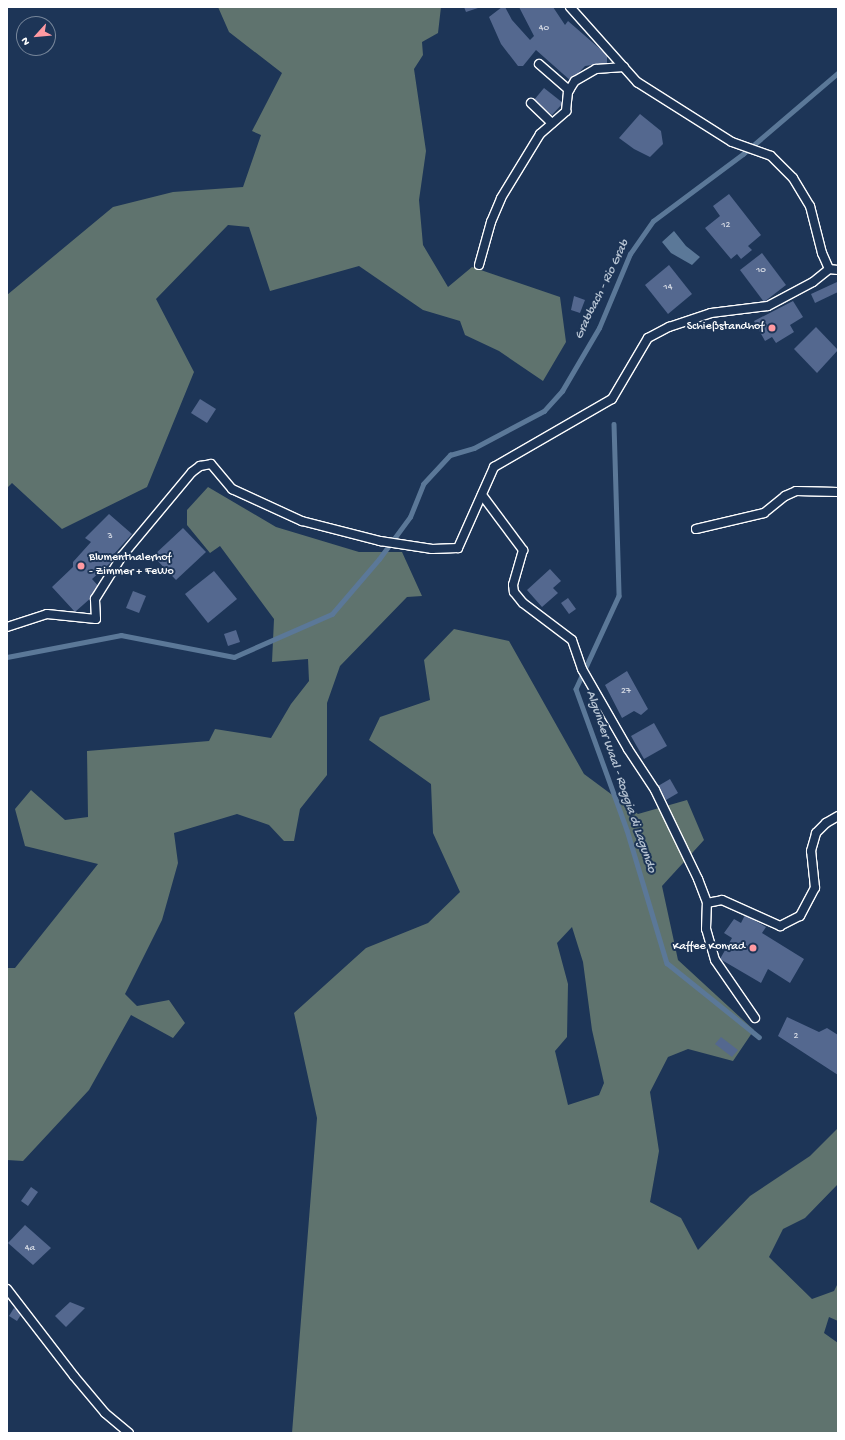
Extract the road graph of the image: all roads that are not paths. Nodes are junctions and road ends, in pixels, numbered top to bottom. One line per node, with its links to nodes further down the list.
1 (570, 7): 3 (lane)
2 (539, 64): 4 (lane)
3 (624, 67): 4 (lane); 8 (lane)
4 (569, 90): 6 (lane)
5 (531, 103): 6 (lane)
6 (552, 123): 7 (lane)
7 (479, 265)
8 (829, 269): 9 (lane); 11 (lane)
9 (838, 270)
10 (838, 492): 12 (lane)
11 (482, 495): 13 (lane); 15 (lane)
12 (696, 529)
13 (7, 627)
14 (838, 816): 15 (lane)
15 (707, 903): 16 (lane)
16 (755, 1018)
17 (7, 1289): 18 (lane)
18 (129, 1433)

